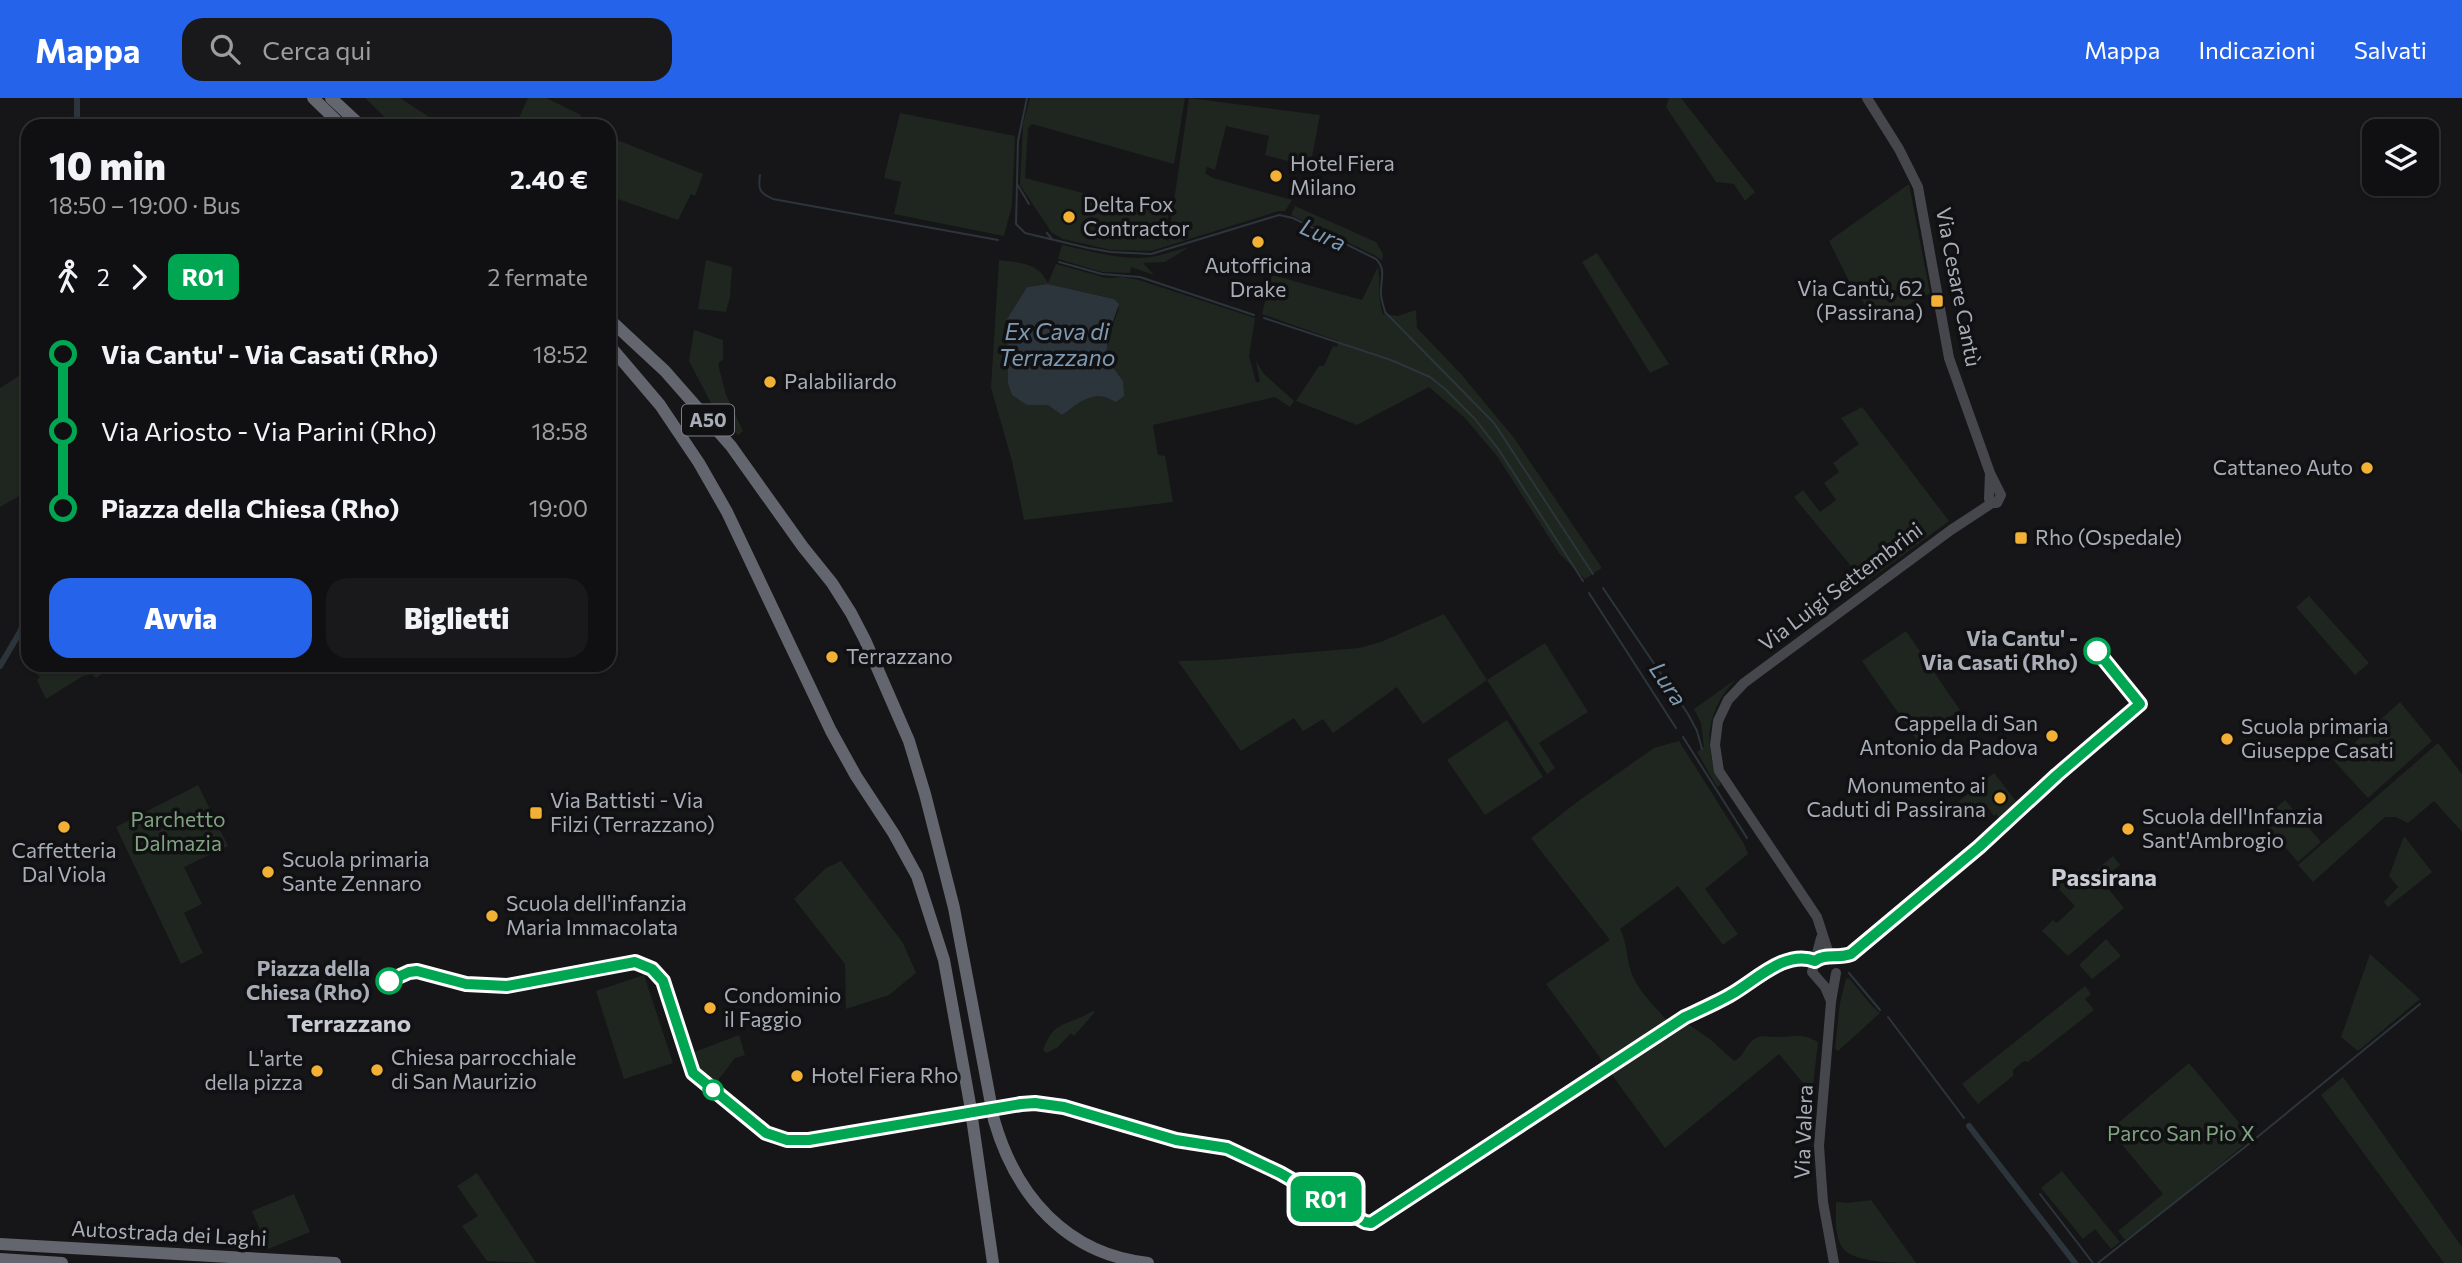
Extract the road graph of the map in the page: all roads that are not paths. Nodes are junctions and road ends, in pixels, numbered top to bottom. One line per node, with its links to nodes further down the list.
1 (313, 98): 4 (highway)
2 (331, 98): 5 (highway)
3 (1867, 98): 8 (street, Via Cesare Cantù)
4 (335, 119)
5 (354, 119)
6 (616, 326): 20 (highway, A50)
7 (616, 353): 19 (highway, A50)
8 (1992, 496): 9 (street, Via Luigi Settembrini)
9 (1822, 931): 10 (street, Via Luigi Settembrini); 11 (street)
10 (1830, 957): 11 (street); 12 (street)
11 (1815, 961): 13 (street)
12 (1836, 973): 13 (street); 14 (street, Via Valera)
13 (1819, 980): 14 (street)
14 (1831, 1002): 21 (street, Via Valera)
15 (0, 1244): 18 (highway, Autostrada dei Laghi)
16 (0, 1259): 17 (highway, Autostrada dei Laghi)
17 (62, 1263)
18 (335, 1263)
19 (993, 1263)
20 (1148, 1263)
21 (1834, 1263)

